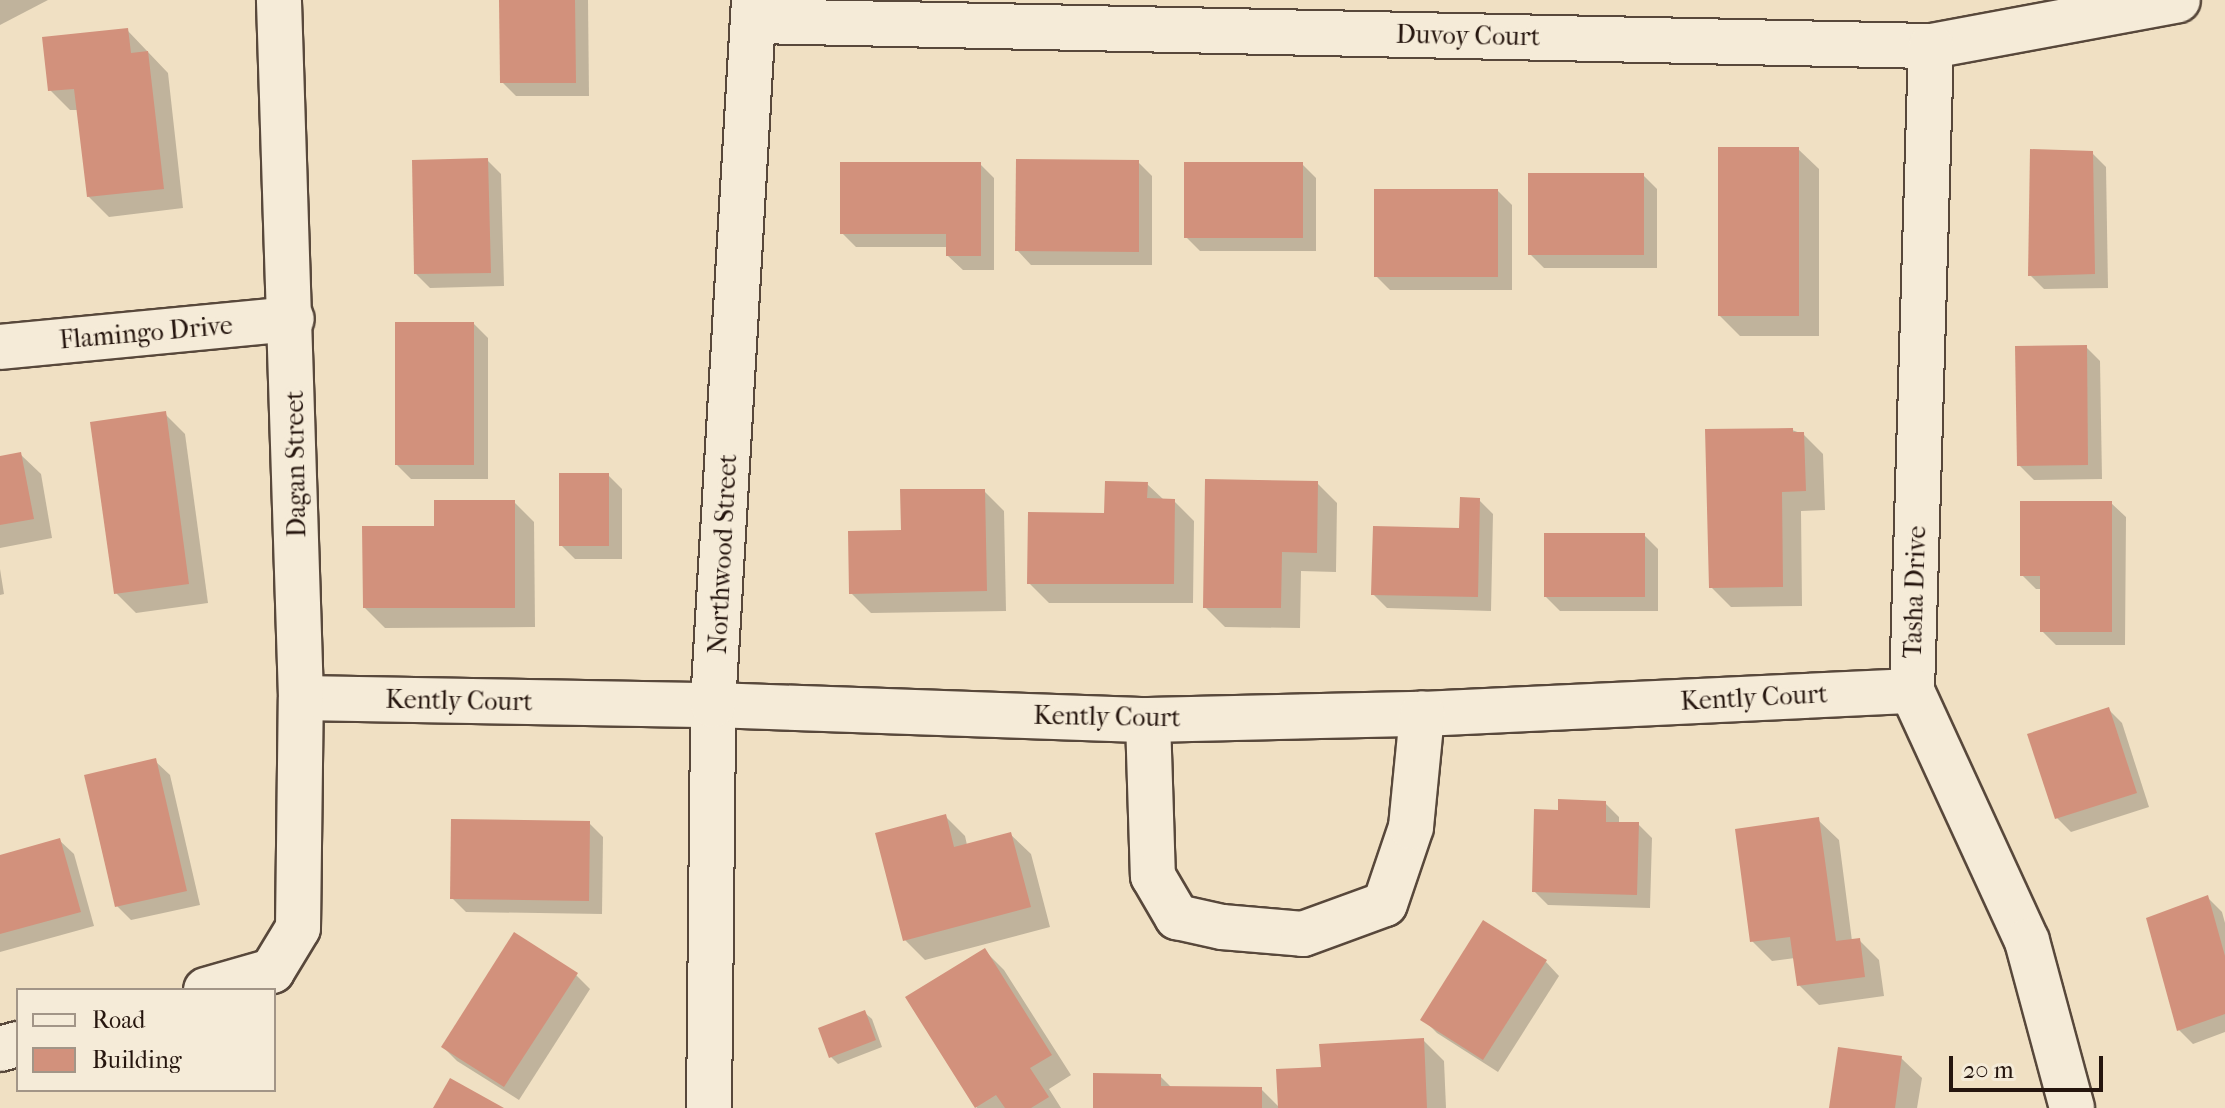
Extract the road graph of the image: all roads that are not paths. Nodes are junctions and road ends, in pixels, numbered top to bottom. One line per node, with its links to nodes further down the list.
1 (279, 0): 5 (street, Dagan Street)
2 (2178, 0): 4 (street, Duvoy Court)
3 (754, 10): 4 (street, Duvoy Court); 9 (street, Northwood Street)
4 (1931, 46): 7 (street, Tasha Drive)
5 (292, 319): 6 (street, Flamingo Drive); 8 (street, Dagan Street)
6 (0, 347)
7 (1912, 691): 10 (street, Kently Court); 14 (street, Tasha Drive)
8 (301, 698): 9 (street, Kently Court); 12 (street, Dagan Street)
9 (713, 705): 11 (street, Kently Court); 13 (street, Northwood Street)
10 (1422, 714): 11 (street, Kently Court); 11 (street)
11 (1148, 720)
12 (213, 988)
13 (709, 1108)
14 (2072, 1108)

